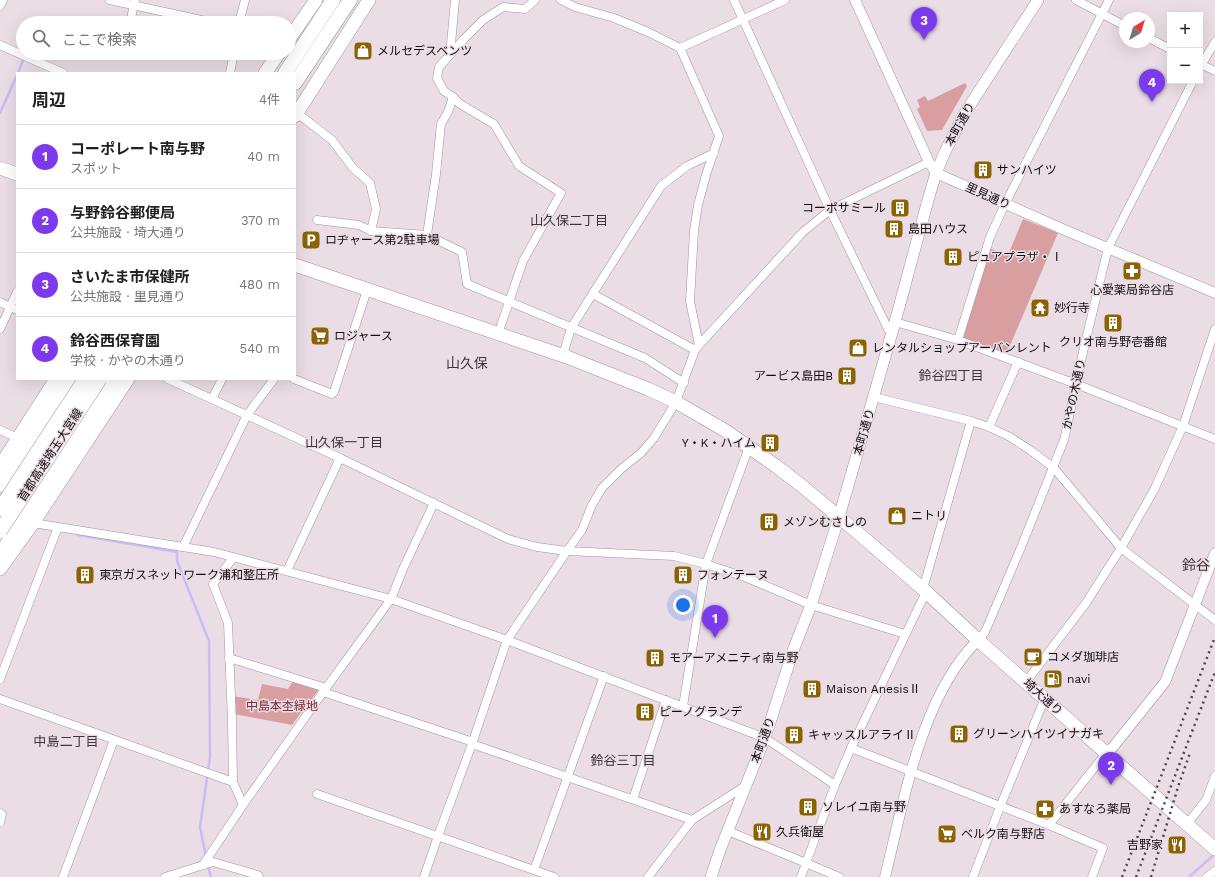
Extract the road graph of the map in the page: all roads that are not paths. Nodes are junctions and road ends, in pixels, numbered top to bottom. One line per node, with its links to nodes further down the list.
1 (3, 0): 20 (street)
2 (110, 0): 19 (street)
3 (245, 0): 24 (street)
4 (316, 0): 27 (highway)
5 (325, 0): 30 (highway)
6 (332, 0): 36 (highway)
7 (336, 0): 50 (highway)
8 (349, 0): 51 (highway); 52 (highway)
9 (369, 0): 55 (highway)
10 (455, 0): 35 (street)
11 (535, 0): 35 (street)
12 (561, 0): 32 (street)
13 (734, 0): 25 (street)
14 (785, 0): 25 (street)
15 (855, 0): 57 (street)
16 (1038, 0): 59 (main road, 本町通り)
17 (1076, 0): 21 (street)
18 (1109, 0): 21 (street)
19 (134, 2): 22 (street); 23 (street)
20 (0, 6)
21 (1102, 14): 26 (street); 61 (street)
22 (131, 16)
23 (179, 16)
24 (241, 16)
25 (742, 19): 32 (street); 62 (street)
26 (1119, 23)
27 (296, 29)
28 (1155, 41): 33 (street)
29 (1215, 42): 42 (street)
30 (296, 43)
31 (0, 44): 34 (street)
32 (680, 48): 56 (street)
33 (1168, 48)
34 (16, 51)
35 (450, 55): 54 (street)
36 (296, 56)
37 (35, 60): 45 (street)
38 (233, 60): 46 (street)
39 (274, 60): 47 (highway)
40 (284, 60): 48 (highway)
41 (293, 60): 49 (highway)
42 (1203, 60)
43 (1203, 66): 44 (street)
44 (1215, 71)
45 (61, 72)
46 (230, 72)
47 (266, 72)
48 (276, 72)
49 (286, 72)
50 (291, 72)
51 (296, 78)
52 (296, 81)
53 (1191, 84): 66 (street, かやの木通り)
54 (453, 97): 65 (street); 73 (street)
55 (296, 115): 64 (street)
56 (714, 153): 70 (street); 82 (street)
57 (929, 162): 59 (street); 62 (street)
58 (0, 168): 60 (highway)
59 (936, 173): 61 (street, 里見通り); 75 (main road, 本町通り)
60 (16, 174)
61 (1005, 204): 66 (street, 里見通り); 81 (street)
62 (830, 210): 80 (street); 82 (street)
63 (317, 220): 64 (street)
64 (371, 231): 65 (street)
65 (427, 235): 73 (street)
66 (1108, 248): 69 (street, 里見通り); 97 (street, かやの木通り)
67 (296, 265): 68 (highway, 埼大通り)
68 (367, 290): 79 (highway, 埼大通り); 95 (street)
69 (1215, 293)
70 (593, 294): 76 (street); 82 (street)
71 (16, 298): 74 (street)
72 (0, 302): 74 (street)
73 (508, 302): 76 (street); 79 (street)
74 (14, 309): 77 (street)
75 (895, 322): 80 (main road, 本町通り); 81 (street)
76 (571, 328): 83 (street); 96 (street)
77 (0, 329)
78 (1215, 329): 104 (street)
79 (498, 334): 83 (highway, 埼大通り)
80 (891, 335): 98 (main road, 本町通り)
81 (958, 340): 84 (street)
82 (697, 348): 96 (street)
83 (563, 355): 100 (highway, 埼大通り)
84 (1018, 362): 97 (street); 103 (street)
85 (55, 380): 106 (highway)
86 (70, 380): 112 (highway)
87 (84, 380): 114 (highway, 首都高速埼玉大宮線, bridge)
88 (87, 380): 114 (highway)
89 (98, 380): 118 (highway, 首都高速埼玉大宮線, bridge)
90 (112, 380): 123 (highway)
91 (127, 380): 116 (highway)
92 (172, 380): 99 (street)
93 (222, 380): 99 (street)
94 (273, 380): 101 (street)
95 (296, 380)
96 (684, 383): 100 (street)
97 (1076, 384): 104 (street); 111 (street, かやの木通り)
98 (874, 397): 102 (street); 115 (main road, 本町通り)
99 (212, 399): 101 (street)
100 (676, 402): 108 (highway, 埼大通り); 121 (street)
101 (247, 415): 109 (street); 119 (street)
102 (971, 421): 103 (street); 128 (street)
103 (988, 426): 111 (street)
104 (1183, 426): 107 (street); 120 (street)
105 (0, 430): 106 (street)
106 (18, 438): 110 (highway)
107 (1215, 439)
108 (749, 447): 115 (highway, 埼大通り); 125 (street)
109 (340, 458): 113 (street); 127 (street)
110 (0, 466)
111 (1054, 468): 120 (street); 135 (street, かやの木通り)
112 (0, 485)
113 (434, 503): 121 (street); 129 (street)
114 (0, 509)
115 (839, 518): 128 (highway, 埼大通り); 131 (main road, 本町通り)
116 (33, 523): 117 (street); 126 (highway)
117 (58, 527): 119 (street); 138 (street)
118 (0, 532)
119 (184, 548): 124 (street)
120 (1121, 548): 130 (street); 139 (street)
121 (566, 551): 125 (street); 134 (street)
122 (1215, 553): 130 (street)
123 (0, 555)
124 (233, 558): 127 (street); 136 (street)
125 (706, 564): 131 (street); 144 (street)
126 (0, 568)
127 (287, 571): 129 (street)
128 (924, 590): 133 (street); 135 (highway, 埼大通り)
129 (391, 599): 134 (street); 140 (street)
130 (1195, 604): 132 (street); 149 (street)
131 (810, 605): 133 (street); 145 (main road, 本町通り)
132 (1215, 620)
133 (905, 634): 148 (street)
134 (507, 640): 137 (street); 147 (street)
135 (978, 640): 139 (highway, 埼大通り); 150 (street)
136 (229, 658): 140 (street); 153 (street)
137 (604, 676): 143 (street); 152 (street)
138 (0, 679)
139 (1026, 682): 141 (highway, 埼大通り)
140 (325, 690): 147 (street); 158 (street)
141 (1045, 698): 149 (highway, 埼大通り); 159 (street)
142 (0, 699): 146 (street)
143 (666, 700): 144 (street); 157 (street)
144 (683, 706): 145 (street)
145 (765, 738): 154 (street); 155 (main road, 本町通り)
146 (114, 740): 153 (street); 173 (street)
147 (473, 743): 152 (street); 166 (street)
148 (851, 748): 150 (street); 154 (street)
149 (1106, 753): 163 (highway, 埼大通り); 164 (street)
150 (912, 772): 159 (street); 181 (street)
151 (1215, 776): 163 (street)
152 (567, 777): 157 (street); 170 (street)
153 (233, 782): 158 (street)
154 (835, 785): 168 (street)
155 (745, 786): 161 (street); 165 (main road, 本町通り)
156 (317, 794): 166 (street)
157 (633, 800): 161 (street)
158 (243, 805): 169 (street)
159 (1000, 807): 164 (street); 182 (street)
160 (0, 814): 162 (street)
161 (692, 820): 177 (street)
162 (0, 822)
163 (1187, 824): 167 (highway, 埼大通り)
164 (1049, 825): 183 (street)
165 (728, 831): 168 (street); 178 (main road, 本町通り)
166 (438, 836): 170 (street); 175 (street)
167 (1215, 849)
168 (806, 863): 179 (street); 180 (street)
169 (203, 865): 172 (street); 174 (street)
170 (534, 870): 176 (street)
171 (1215, 871): 184 (street)
172 (260, 876)
173 (63, 877)
174 (165, 877)
175 (424, 877)
176 (554, 877)
177 (648, 877)
178 (711, 877)
179 (801, 877)
180 (839, 877)
181 (885, 877)
182 (974, 877)
183 (1092, 877)
184 (1207, 877)

